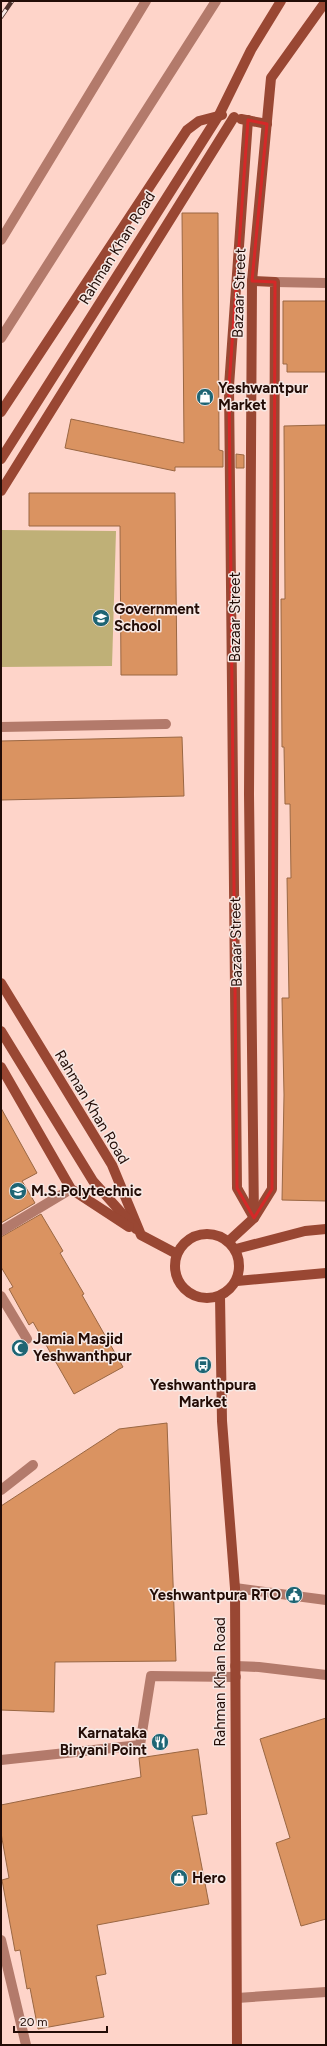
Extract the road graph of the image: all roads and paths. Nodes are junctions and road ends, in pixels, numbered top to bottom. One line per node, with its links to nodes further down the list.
1 (146, 1): 11 (street)
2 (216, 1): 15 (street)
3 (281, 1): 5 (street, Rahman Khan Road)
4 (326, 1): 8 (street, Bazaar Street)
5 (219, 115): 6 (street); 16 (street); 17 (street, Rahman Khan Road)
6 (234, 118): 7 (street); 9 (street, Rahman Khan Road)
7 (248, 120): 8 (street); 10 (street)
8 (267, 124): 12 (street, Bazaar Street)
9 (225, 133): 10 (street); 18 (street, Rahman Khan Road)
10 (247, 136): 25 (street)
11 (1, 240)
12 (252, 281): 13 (street); 25 (street, Bazaar Street)
13 (275, 282): 14 (street); 25 (street)
14 (326, 283)
15 (1, 338)
16 (1, 412)
17 (1, 458)
18 (1, 491)
19 (166, 724): 20 (street)
20 (1, 727)
21 (1, 983): 28 (street, Rahman Khan Road)
22 (1, 1031): 28 (street)
23 (1, 1067): 24 (street)
24 (72, 1189): 27 (street); 28 (street)
25 (254, 1218): 29 (street)
26 (326, 1229): 29 (street)
27 (1, 1231)
28 (141, 1235): 30 (street)
29 (232, 1246): 30 (street); 32 (street)
30 (177, 1254): 34 (street)
31 (326, 1273): 32 (street)
32 (236, 1281): 34 (street)
33 (1, 1296): 35 (street)
34 (220, 1296): 38 (street, Rahman Khan Road)
35 (27, 1339)
36 (33, 1465): 37 (street)
37 (1, 1490)
38 (235, 1588): 39 (street); 40 (street, Rahman Khan Road)
39 (326, 1600)
40 (235, 1666): 41 (street); 42 (street, Rahman Khan Road)
41 (326, 1675)
42 (236, 1676): 43 (street); 46 (street, Rahman Khan Road)
43 (1, 1760)
44 (1, 1940): 47 (street)
45 (326, 1992): 46 (street)
46 (237, 1998): 48 (street, Rahman Khan Road)
47 (26, 2045)
48 (237, 2045)

